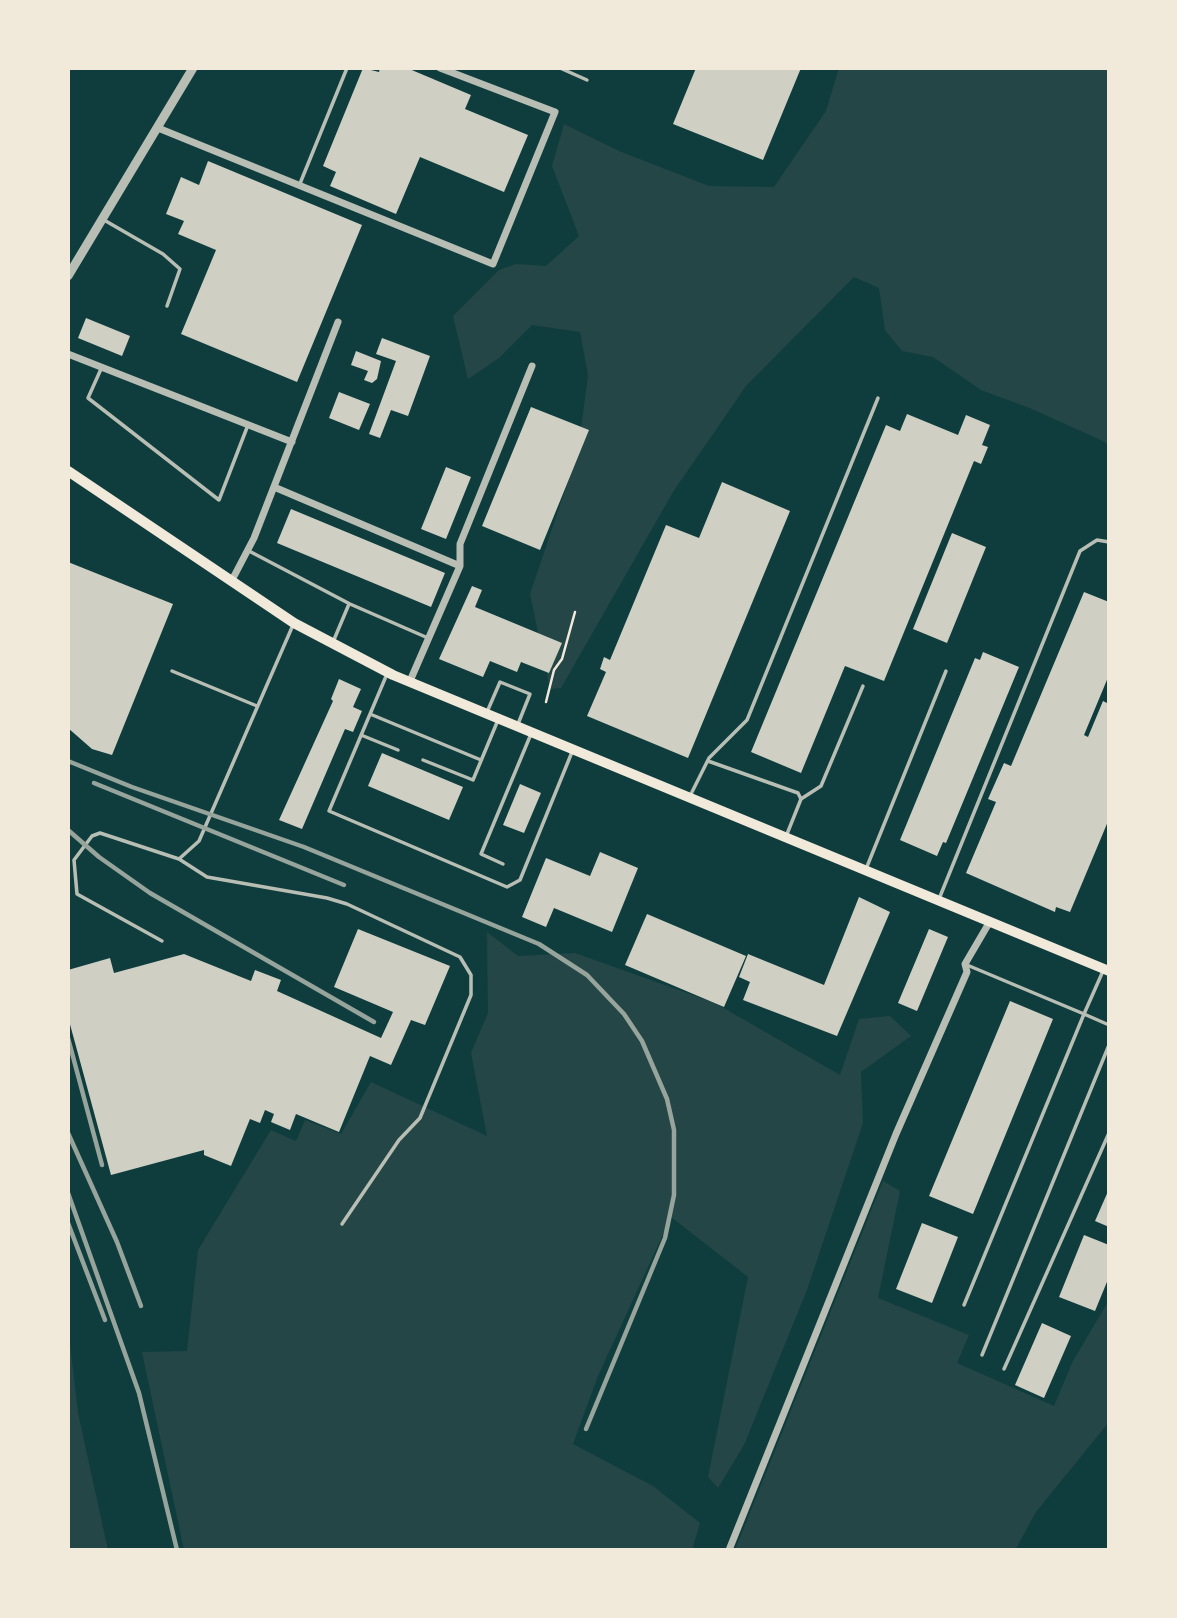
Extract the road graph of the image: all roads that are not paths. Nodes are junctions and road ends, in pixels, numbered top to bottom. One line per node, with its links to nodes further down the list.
1 (194, 68): 6 (street)
2 (347, 68): 7 (lane)
3 (440, 68): 7 (street)
4 (560, 68): 5 (lane)
5 (587, 80)
6 (158, 128): 7 (street); 8 (street)
7 (299, 186)
8 (103, 219): 9 (street); 10 (lane)
9 (68, 276)
10 (167, 306)
11 (338, 322): 17 (street)
12 (68, 354): 14 (street)
13 (532, 366): 22 (street)
14 (102, 367): 16 (street); 16 (lane)
15 (878, 398): 44 (lane)
16 (248, 425): 17 (street)
17 (292, 442): 19 (street)
18 (68, 471): 23 (main road)
19 (274, 487): 21 (street); 22 (street)
20 (1109, 542): 51 (lane)
21 (248, 550): 23 (street); 24 (lane)
22 (460, 566): 26 (street)
23 (230, 582): 25 (main road)
24 (349, 604): 26 (lane); 27 (lane)
25 (294, 623): 27 (main road); 33 (lane)
26 (428, 639): 31 (street)
27 (332, 644): 30 (main road)
28 (172, 671): 33 (lane)
29 (946, 671): 50 (lane)
30 (387, 672): 31 (main road); 35 (lane)
31 (410, 681): 34 (main road)
32 (863, 686): 46 (lane)
33 (257, 706): 48 (lane)
34 (487, 713): 36 (main road); 37 (lane)
35 (370, 714): 39 (lane); 43 (lane)
36 (499, 718): 37 (main road); 43 (lane)
37 (517, 726): 38 (main road)
38 (532, 732): 40 (main road); 49 (lane)
39 (361, 735): 40 (lane); 41 (lane)
40 (573, 749): 45 (main road)
41 (398, 750)
42 (423, 760): 43 (lane)
43 (482, 760)
44 (708, 761): 45 (lane); 46 (lane)
45 (689, 797): 47 (main road)
46 (802, 799): 47 (lane)
47 (785, 838): 50 (main road)
48 (179, 859): 53 (lane); 60 (lane)
49 (503, 864)
50 (865, 871): 51 (main road)
51 (938, 901): 52 (main road)
52 (989, 923): 54 (street); 55 (main road)
53 (162, 941)
54 (965, 964): 56 (lane); 64 (street)
55 (1106, 970): 56 (lane)
56 (1084, 1014): 57 (lane); 61 (lane)
57 (1109, 1025)
58 (1109, 1045): 62 (lane)
59 (1109, 1133): 63 (lane)
60 (342, 1224)
61 (964, 1305)
62 (982, 1355)
63 (1004, 1369)
64 (729, 1550)

